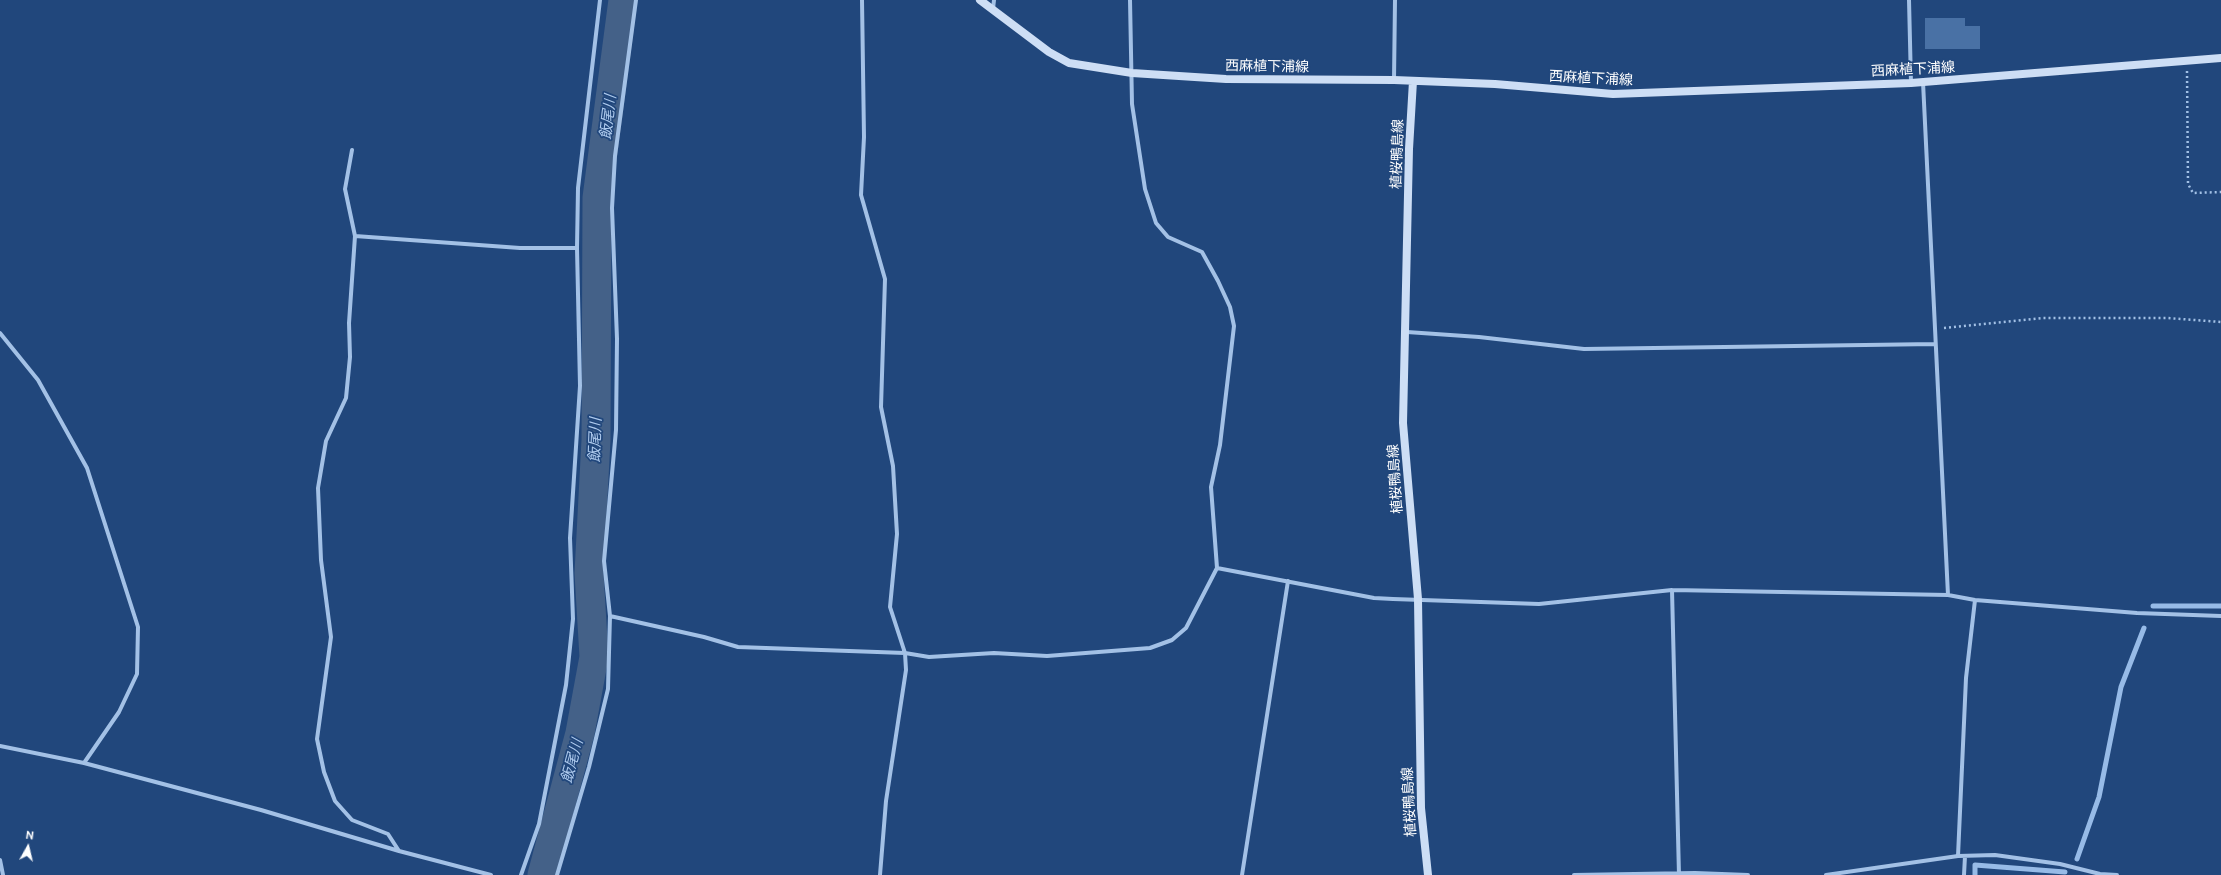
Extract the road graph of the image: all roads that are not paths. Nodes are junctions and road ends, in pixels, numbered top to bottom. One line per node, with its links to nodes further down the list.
1 (600, 0): 18 (street)
2 (636, 0): 28 (street)
3 (862, 0): 30 (street)
4 (980, 0): 9 (main road, 西麻植下浦線)
5 (994, 0): 9 (street)
6 (1130, 0): 11 (street)
7 (1395, 0): 12 (street)
8 (1910, 0): 15 (street)
9 (993, 9): 11 (main road, 西麻植下浦線)
10 (2221, 58): 14 (main road, 西麻植下浦線)
11 (1132, 73): 12 (main road, 西麻植下浦線); 22 (street)
12 (1394, 80): 13 (main road, 西麻植下浦線)
13 (1413, 81): 15 (main road, 西麻植下浦線); 19 (main road, 植桜鴨島線)
14 (1923, 82): 15 (main road, 西麻植下浦線); 21 (street)
15 (1911, 83)
16 (352, 150): 17 (street)
17 (354, 236): 18 (street); 33 (street)
18 (577, 248): 40 (street)
19 (1407, 332): 21 (street); 26 (main road, 植桜鴨島線)
20 (0, 334): 32 (street)
21 (1935, 344): 25 (street)
22 (1217, 568): 23 (street); 30 (street)
23 (1288, 581): 26 (street); 43 (street)
24 (1672, 590): 25 (street); 26 (street); 37 (street)
25 (1948, 595): 27 (street)
26 (1418, 599): 44 (main road, 植桜鴨島線)
27 (1975, 600): 29 (street); 34 (street)
28 (610, 616): 30 (street); 41 (street)
29 (2221, 616)
30 (905, 653): 42 (street)
31 (0, 746): 32 (street)
32 (84, 763): 33 (street)
33 (399, 851): 39 (street)
34 (1958, 856): 35 (street); 47 (street)
35 (1966, 856): 48 (street); 49 (street)
36 (0, 860): 38 (street)
37 (1679, 874): 45 (street); 46 (street)
38 (3, 875)
39 (491, 875)
40 (521, 875)
41 (557, 875)
42 (880, 875)
43 (1242, 875)
44 (1428, 875)
45 (1574, 875)
46 (1748, 875)
47 (1826, 875)
48 (1964, 875)
49 (2117, 875)

